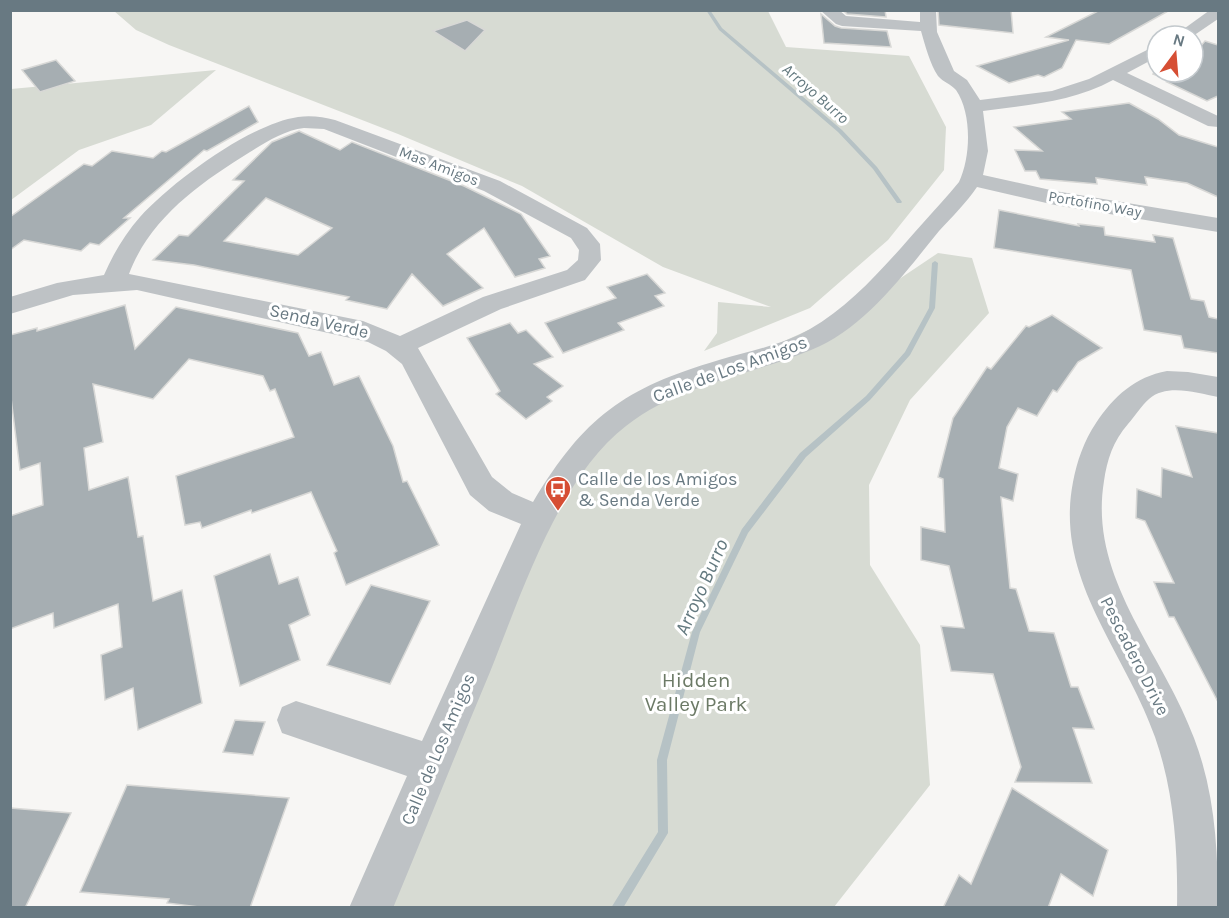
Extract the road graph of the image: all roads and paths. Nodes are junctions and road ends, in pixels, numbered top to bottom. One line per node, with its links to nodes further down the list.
1 (828, 10): 3 (street)
2 (1218, 12): 4 (street)
3 (928, 19): 8 (street)
4 (1199, 23): 5 (street)
5 (1218, 29)
6 (1145, 57): 7 (street)
7 (1114, 74): 8 (street); 9 (street)
8 (972, 107): 10 (street, Calle de Los Amigos)
9 (1215, 122)
10 (972, 179): 11 (street, Portofino Way); 16 (street, Calle de Los Amigos)
11 (1218, 225)
12 (114, 281): 13 (street, Senda Verde); 14 (street, Senda Verde); 14 (street, Mas Amigos)
13 (10, 306)
14 (400, 346): 16 (street, Senda Verde)
15 (1218, 387): 20 (street, Pescadero Drive)
16 (540, 517): 18 (street, Calle de Los Amigos)
17 (296, 720): 18 (street)
18 (432, 764): 19 (street, Calle de Los Amigos)
19 (371, 908)
20 (1199, 908)

